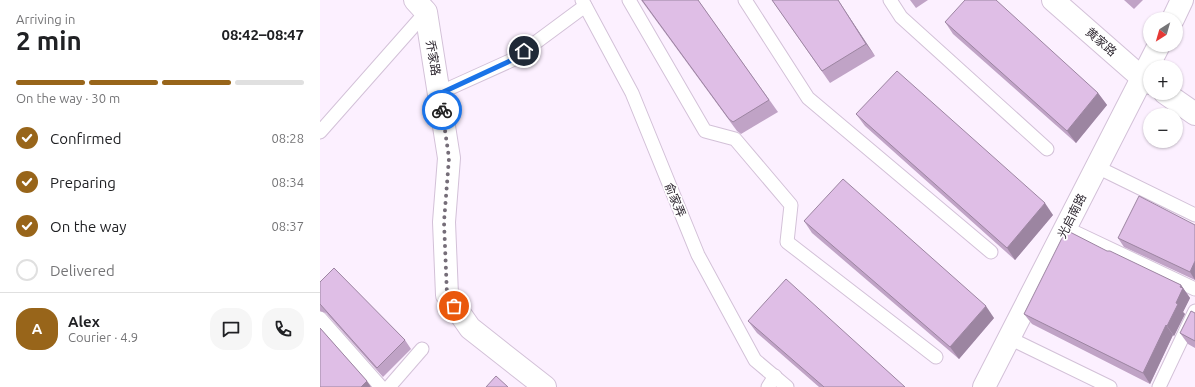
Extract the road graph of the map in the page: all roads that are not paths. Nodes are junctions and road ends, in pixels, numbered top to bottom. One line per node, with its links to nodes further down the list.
1 (629, 0): 25 (lane)
2 (744, 0): 19 (lane)
3 (890, 0): 15 (lane)
4 (1053, 0): 9 (street, 黄家路)
5 (1182, 0): 8 (street)
6 (583, 3): 11 (lane); 26 (lane, 俞家弄)
7 (420, 6): 11 (street, 乔家路); 14 (lane)
8 (1176, 12)
9 (1143, 77)
10 (1143, 85): 16 (street, 光启南路)
11 (439, 94): 29 (street, 乔家路)
12 (1175, 100): 13 (street)
13 (1195, 114)
14 (320, 132)
15 (1047, 149)
16 (1097, 167): 17 (lane); 18 (street, 光启南路)
17 (1195, 215)
18 (1066, 228): 20 (lane); 23 (street, 光启南路)
19 (991, 252)
20 (1195, 289)
21 (1195, 311): 33 (lane)
22 (320, 318): 27 (lane)
23 (1009, 338): 31 (street, 光启南路); 32 (lane)
24 (422, 349): 28 (lane)
25 (936, 357)
26 (771, 382): 30 (lane, 俞家弄)
27 (381, 387)
28 (389, 387)
29 (545, 387)
30 (787, 387)
31 (984, 387)
32 (1110, 387)
33 (1159, 387)

